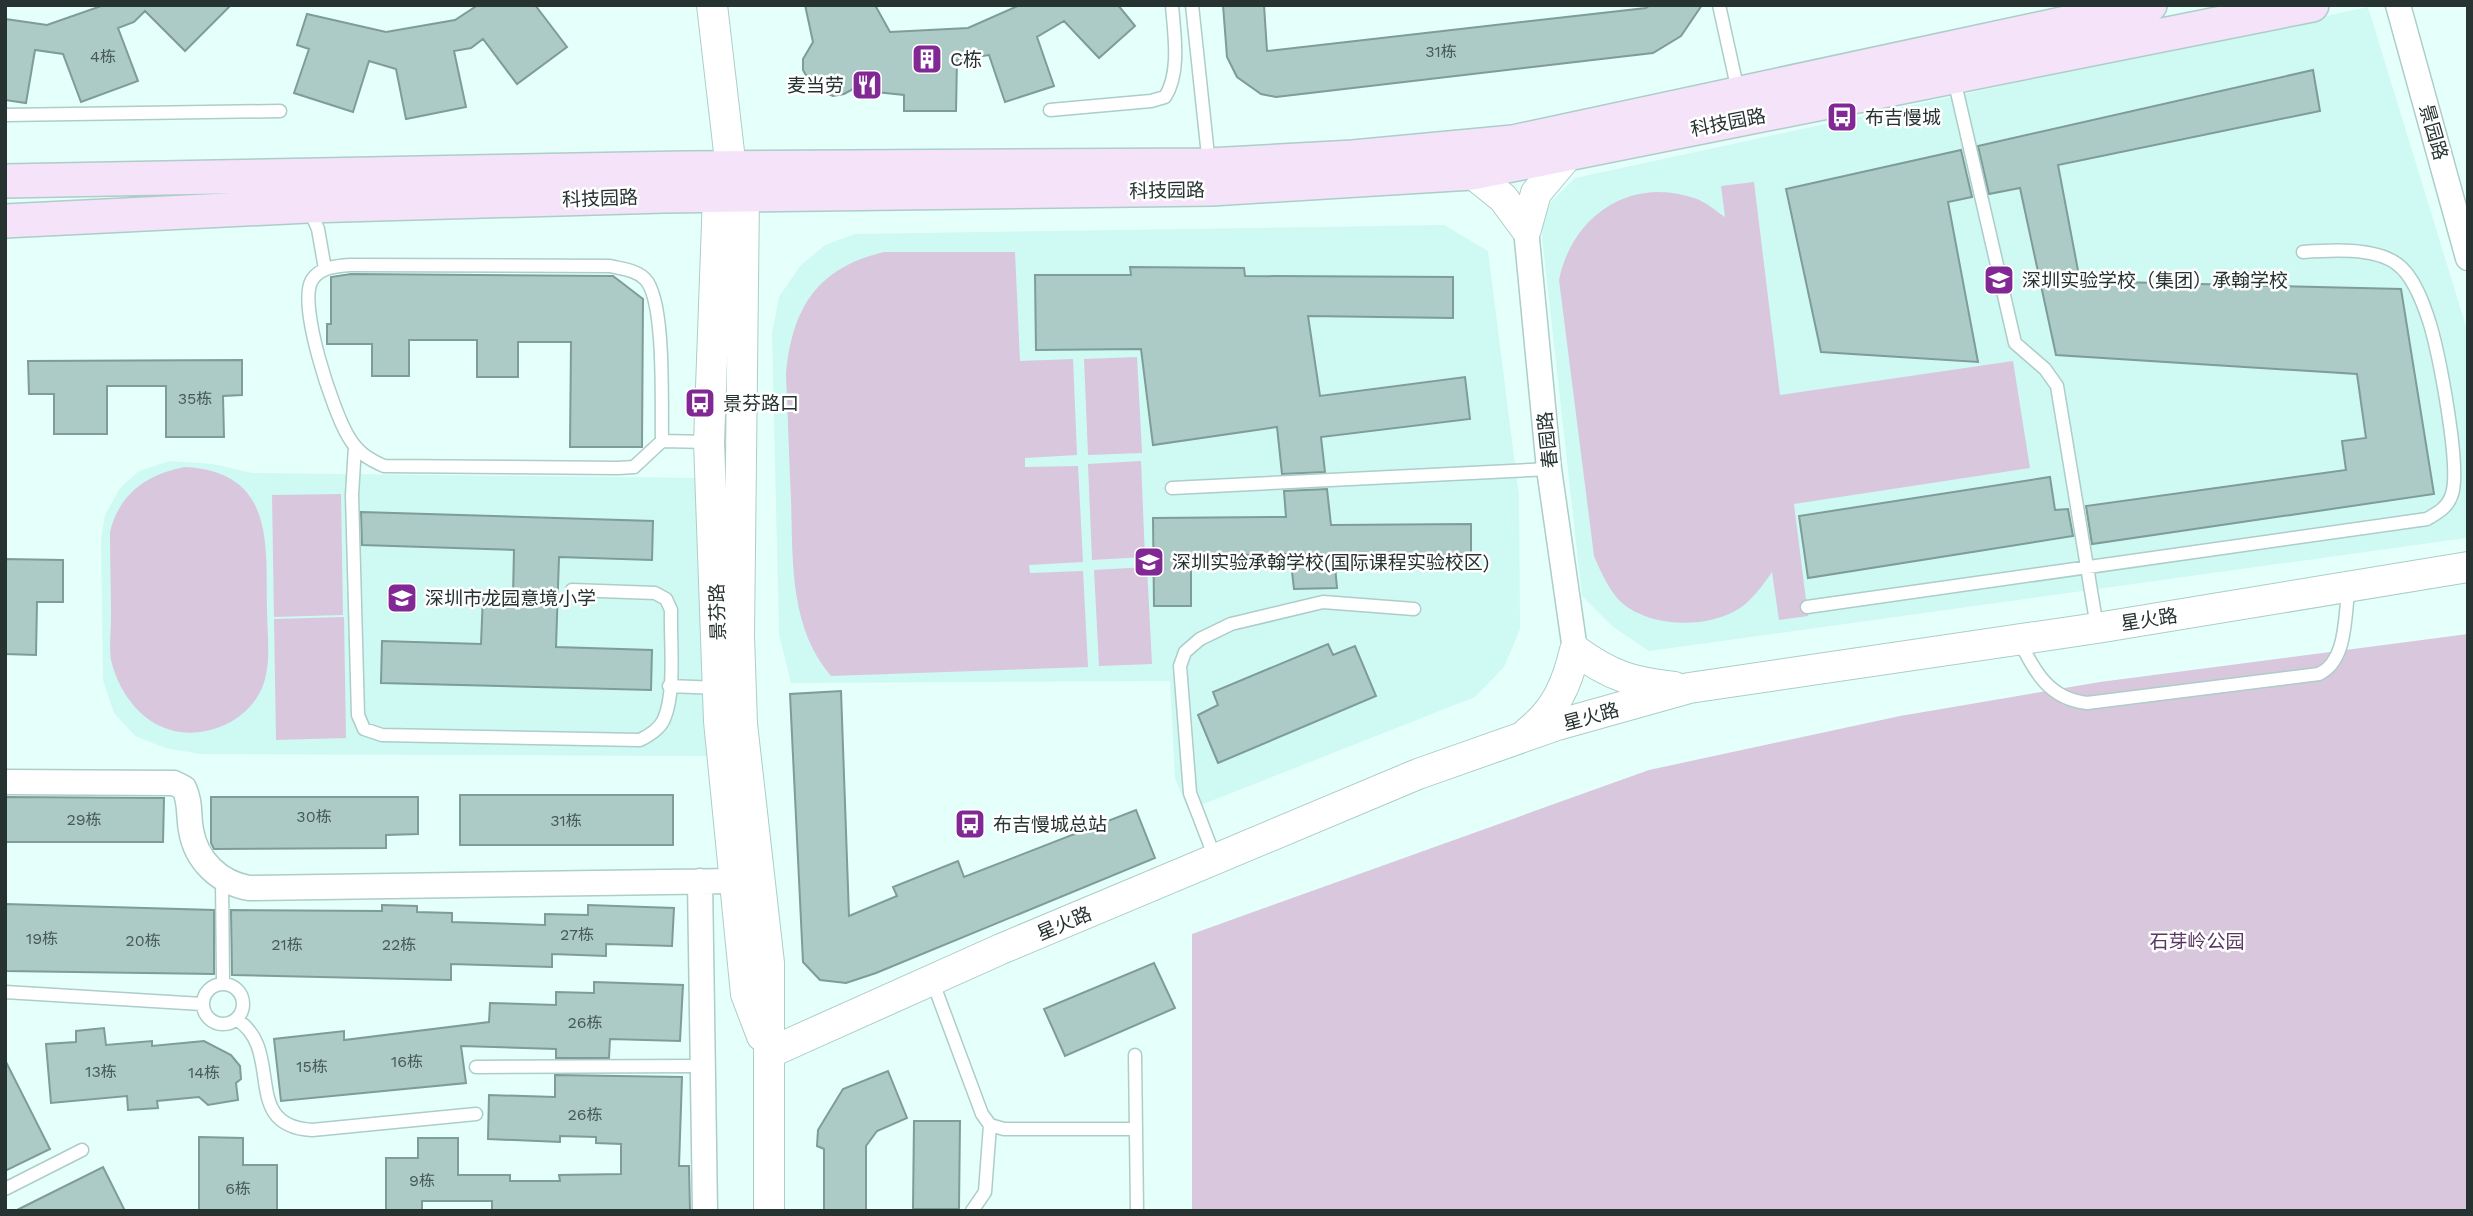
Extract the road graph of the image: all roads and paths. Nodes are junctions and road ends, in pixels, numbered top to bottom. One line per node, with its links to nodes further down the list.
1 (712, 5): 17 (street, 景芬路)
2 (1172, 5): 10 (lane)
3 (1192, 5): 14 (lane)
4 (1719, 5): 9 (lane)
5 (2150, 5): 9 (main road, 科技园路)
6 (2312, 5): 8 (main road, 科技园路)
7 (2398, 5): 22 (street, 景园路)
8 (1954, 79): 13 (main road, 科技园路); 30 (lane)
9 (1739, 94): 14 (main road, 科技园路)
10 (1050, 110)
11 (281, 111): 12 (lane)
12 (5, 115)
13 (1567, 156): 15 (main road, 科技园路); 20 (street, 春园路)
14 (1209, 165): 17 (main road, 科技园路)
15 (1472, 173): 17 (main road, 科技园路); 20 (street)
16 (5, 181): 17 (main road, 科技园路)
17 (731, 187): 18 (main road, 科技园路); 25 (street, 景芬路); 52 (street, 景芬路)
18 (307, 206): 19 (main road, 科技园路); 23 (lane)
19 (5, 221)
20 (1526, 229): 27 (street, 春园路)
21 (2303, 252): 30 (lane)
22 (2468, 258)
23 (325, 269): 24 (lane); 26 (lane)
24 (662, 442): 25 (lane); 26 (lane)
25 (709, 442): 40 (street, 景芬路)
26 (355, 446): 38 (lane)
27 (1549, 470): 28 (lane); 37 (street, 春园路)
28 (1172, 488)
29 (2468, 567): 31 (street, 星火路)
30 (2087, 568): 33 (lane); 35 (lane)
31 (2349, 586): 35 (street, 星火路); 36 (lane)
32 (572, 590): 38 (lane)
33 (1807, 607)
34 (1414, 609): 43 (lane)
35 (2097, 628): 36 (street, 星火路)
36 (2019, 639): 39 (street, 星火路)
37 (1575, 650): 39 (street); 41 (street, 春园路)
38 (669, 686): 40 (lane)
39 (1689, 688): 41 (street, 星火路)
40 (719, 689): 46 (street, 景芬路)
41 (1524, 735): 43 (street, 星火路)
42 (5, 782): 44 (street)
43 (1215, 859): 47 (street, 星火路)
44 (222, 879): 45 (street); 48 (lane)
45 (700, 881): 46 (street); 54 (street)
46 (735, 881): 52 (street, 景芬路)
47 (932, 980): 52 (street, 星火路); 57 (lane)
48 (223, 984): 50 (lane); 51 (lane)
49 (5, 992): 50 (lane)
50 (202, 1004): 51 (lane)
51 (236, 1019): 56 (lane)
52 (769, 1053): 62 (street, 景芬路)
53 (1135, 1055): 58 (lane)
54 (702, 1066): 55 (lane); 61 (street)
55 (476, 1067)
56 (476, 1114)
57 (990, 1125): 58 (lane); 63 (lane)
58 (1136, 1129): 64 (lane)
59 (82, 1150): 60 (lane)
60 (5, 1189)
61 (705, 1211)
62 (769, 1211)
63 (972, 1211)
64 (1137, 1211)

